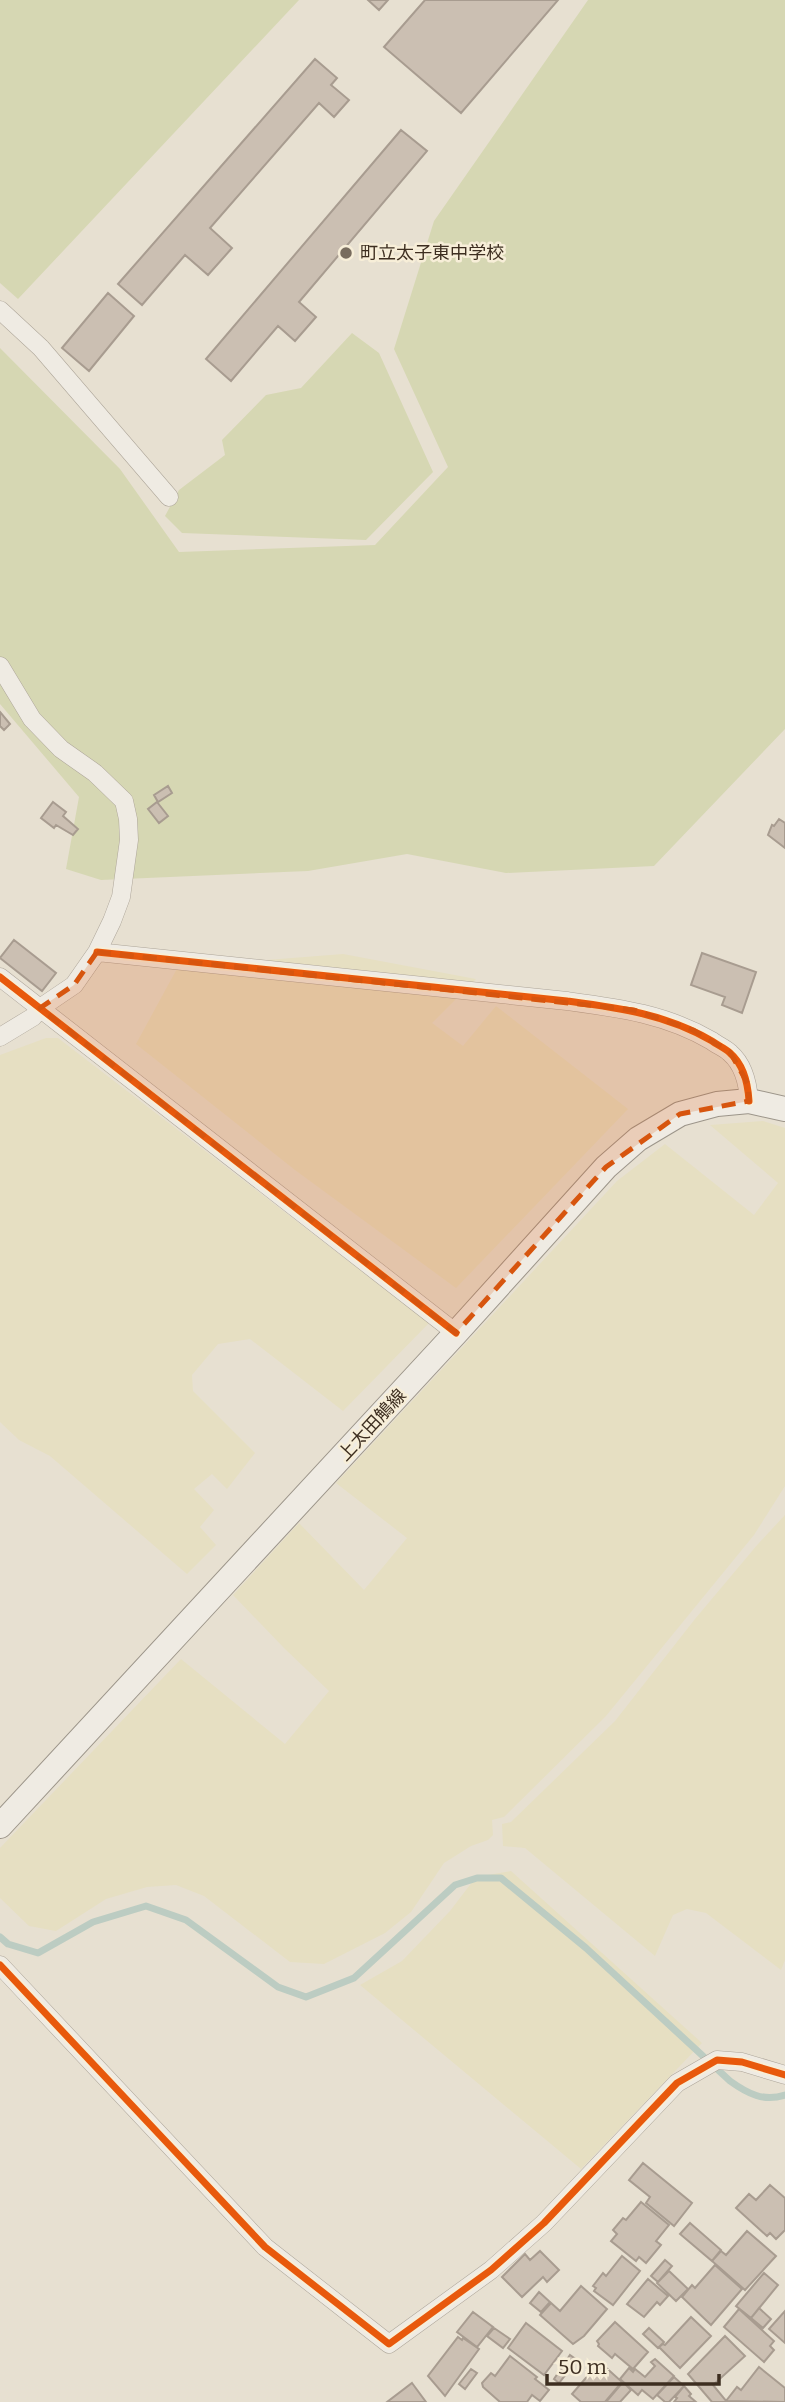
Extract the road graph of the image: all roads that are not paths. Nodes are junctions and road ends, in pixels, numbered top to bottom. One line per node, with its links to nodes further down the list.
1 (0, 310): 2 (street)
2 (169, 497)
3 (0, 666): 4 (street)
4 (97, 952): 6 (street); 8 (street)
5 (0, 977): 6 (street)
6 (40, 1008): 7 (street); 10 (street)
7 (0, 1037)
8 (749, 1101): 9 (main road, 上太田鵤線); 10 (main road, 上太田鵤線)
9 (785, 1109)
10 (456, 1333): 11 (main road, 上太田鵤線)
11 (0, 1826)
12 (0, 1965): 13 (street)
13 (785, 2076)

